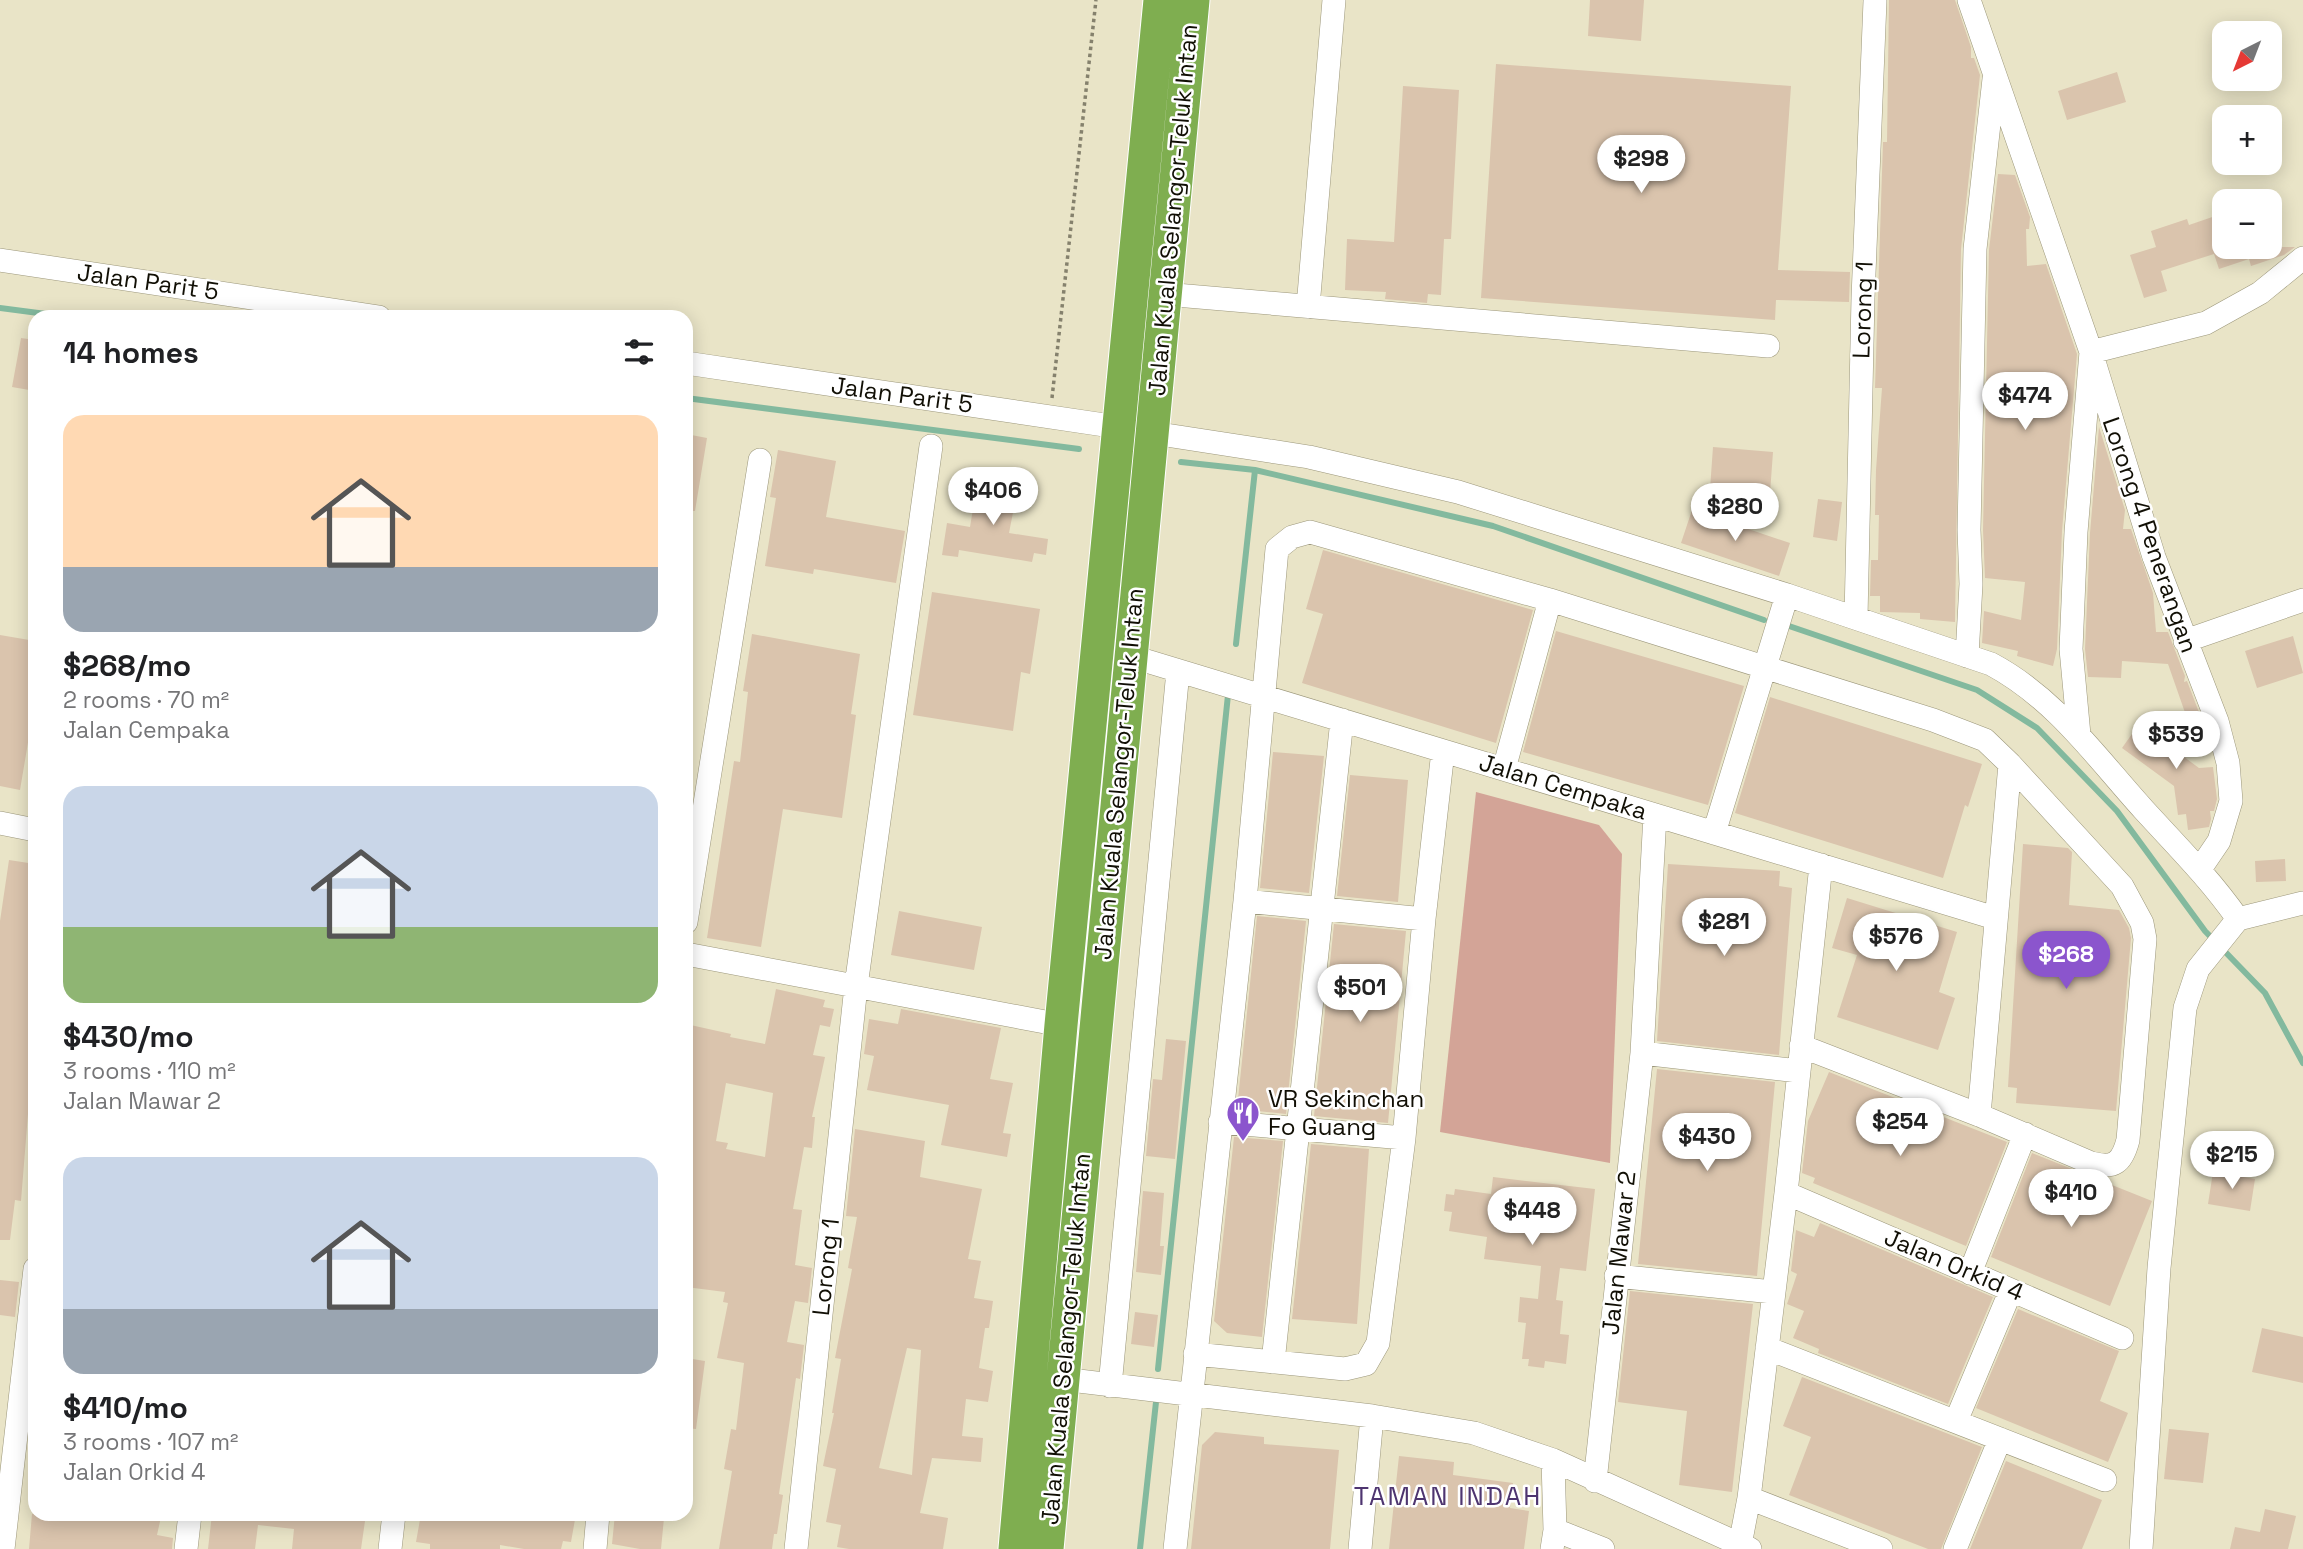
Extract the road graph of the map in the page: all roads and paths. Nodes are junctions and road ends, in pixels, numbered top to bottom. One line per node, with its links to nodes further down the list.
1 (1097, 0): 16 (path)
2 (1160, 0): 17 (highway, Jalan Kuala Selangor-Teluk Intan)
3 (1193, 0): 10 (highway, Jalan Kuala Selangor-Teluk Intan)
4 (1334, 0): 11 (street)
5 (1969, 0): 7 (street, Lorong 4 Penerangan)
6 (1875, 1): 24 (street, Lorong 1)
7 (1995, 73): 14 (street, Lorong 4 Penerangan); 27 (street)
8 (2303, 258): 14 (street)
9 (0, 260): 12 (street, Jalan Parit 5)
10 (1177, 295): 11 (street); 18 (highway, Jalan Kuala Selangor-Teluk Intan)
11 (1308, 307): 13 (street)
12 (332, 310)
13 (1768, 346)
14 (2091, 352): 25 (street, Lorong 4 Penerangan); 32 (street)
15 (693, 364): 16 (street, Jalan Parit 5)
16 (1050, 417): 17 (street, Jalan Parit 5)
17 (1118, 427): 51 (highway, Jalan Kuala Selangor-Teluk Intan)
18 (1153, 433): 21 (street); 26 (highway, Jalan Kuala Selangor-Teluk Intan)
19 (931, 446): 50 (street, Lorong 1)
20 (760, 460): 42 (street)
21 (1787, 595): 24 (street); 28 (street)
22 (1550, 600): 28 (street); 30 (street); 35 (street)
23 (2303, 600): 25 (street)
24 (1856, 618): 27 (street)
25 (2185, 641): 41 (street, Lorong 4 Penerangan)
26 (1130, 656): 29 (street, Jalan Cempaka); 70 (highway, Jalan Kuala Selangor-Teluk Intan)
27 (1967, 656): 32 (street)
28 (1765, 668): 34 (street); 39 (street)
29 (1178, 671): 30 (street, Jalan Cempaka); 71 (street)
30 (1264, 696): 31 (street, Jalan Cempaka); 43 (street)
31 (1342, 720): 33 (street, Jalan Cempaka); 45 (street)
32 (2079, 735): 41 (street)
33 (1443, 751): 35 (street, Jalan Cempaka); 47 (street)
34 (2010, 764): 46 (street); 58 (street)
35 (1504, 769): 36 (street, Jalan Cempaka)
36 (1655, 815): 39 (street, Jalan Cempaka); 53 (street, Jalan Mawar 2)
37 (0, 823): 38 (street)
38 (28, 829)
39 (1714, 833): 40 (street, Jalan Cempaka)
40 (1821, 866): 46 (street, Jalan Cempaka); 52 (street)
41 (2200, 869): 48 (street)
42 (693, 878)
43 (1245, 901): 45 (street); 56 (street)
44 (2303, 903): 48 (street)
45 (1322, 909): 47 (street); 57 (street)
46 (1995, 918): 55 (street)
47 (1424, 919): 59 (street)
48 (2238, 919): 97 (street)
49 (693, 955): 50 (street)
50 (856, 986): 51 (street); 89 (street, Lorong 1)
51 (1060, 1025): 90 (highway, Jalan Kuala Selangor-Teluk Intan)
52 (1801, 1046): 54 (street); 55 (street)
53 (1642, 1053): 54 (street); 62 (street, Jalan Mawar 2)
54 (1798, 1071): 60 (street)
55 (1979, 1115): 58 (street)
56 (1220, 1122): 57 (street); 68 (street)
57 (1298, 1129): 59 (street); 69 (street)
58 (2025, 1134): 61 (street)
59 (1404, 1138): 69 (street)
60 (1786, 1193): 61 (street, Jalan Orkid 4); 64 (street)
61 (1970, 1273): 63 (street, Jalan Orkid 4)
62 (1616, 1276): 64 (street); 78 (street, Jalan Mawar 2)
63 (2011, 1290): 66 (street, Jalan Orkid 4); 74 (street)
64 (1773, 1292): 67 (street)
65 (28, 1330): 85 (street)
66 (2122, 1338)
67 (1768, 1348): 74 (street); 79 (street)
68 (1195, 1354): 69 (street); 72 (street)
69 (1273, 1362)
70 (1062, 1380): 71 (street); 91 (highway, Jalan Kuala Selangor-Teluk Intan)
71 (1110, 1386): 72 (street)
72 (1190, 1396): 73 (street); 92 (street)
73 (1372, 1416): 76 (street); 93 (street)
74 (1956, 1421): 75 (street)
75 (2000, 1439): 77 (street); 96 (street)
76 (1553, 1460): 78 (street); 83 (street)
77 (2105, 1480)
78 (1595, 1481): 84 (street)
79 (1749, 1498): 84 (street); 95 (street)
80 (189, 1521): 86 (street)
81 (393, 1521): 87 (street)
82 (597, 1521): 88 (street)
83 (1554, 1539): 94 (street)
84 (1745, 1547)
85 (3, 1549)
86 (186, 1549)
87 (390, 1549)
88 (595, 1549)
89 (796, 1549)
90 (1015, 1549)
91 (1047, 1549)
92 (1175, 1549)
93 (1360, 1549)
94 (1603, 1549)
95 (1881, 1549)
96 (1955, 1549)
97 (2141, 1549)

